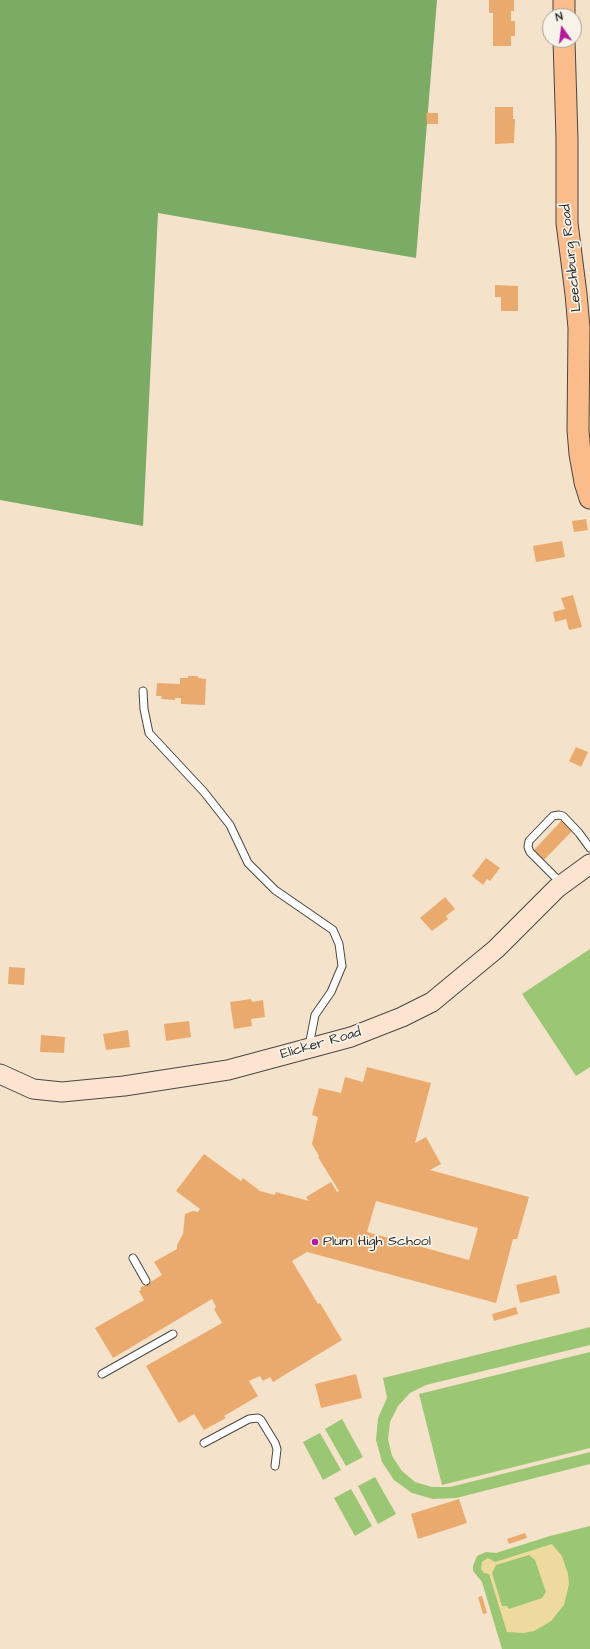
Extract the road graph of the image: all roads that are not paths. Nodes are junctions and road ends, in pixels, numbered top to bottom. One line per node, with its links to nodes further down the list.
1 (564, 48): 2 (main road, Leechburg Road)
2 (590, 498)
3 (143, 691): 7 (lane)
4 (590, 848): 6 (lane)
5 (590, 864): 6 (street, Elicker Road)
6 (562, 884): 7 (street, Elicker Road)
7 (308, 1048): 8 (street, Elicker Road)
8 (0, 1074)
9 (133, 1258): 10 (lane)
10 (146, 1281)
11 (172, 1334): 12 (lane)
12 (102, 1374)
13 (204, 1443): 14 (lane)
14 (276, 1466)

